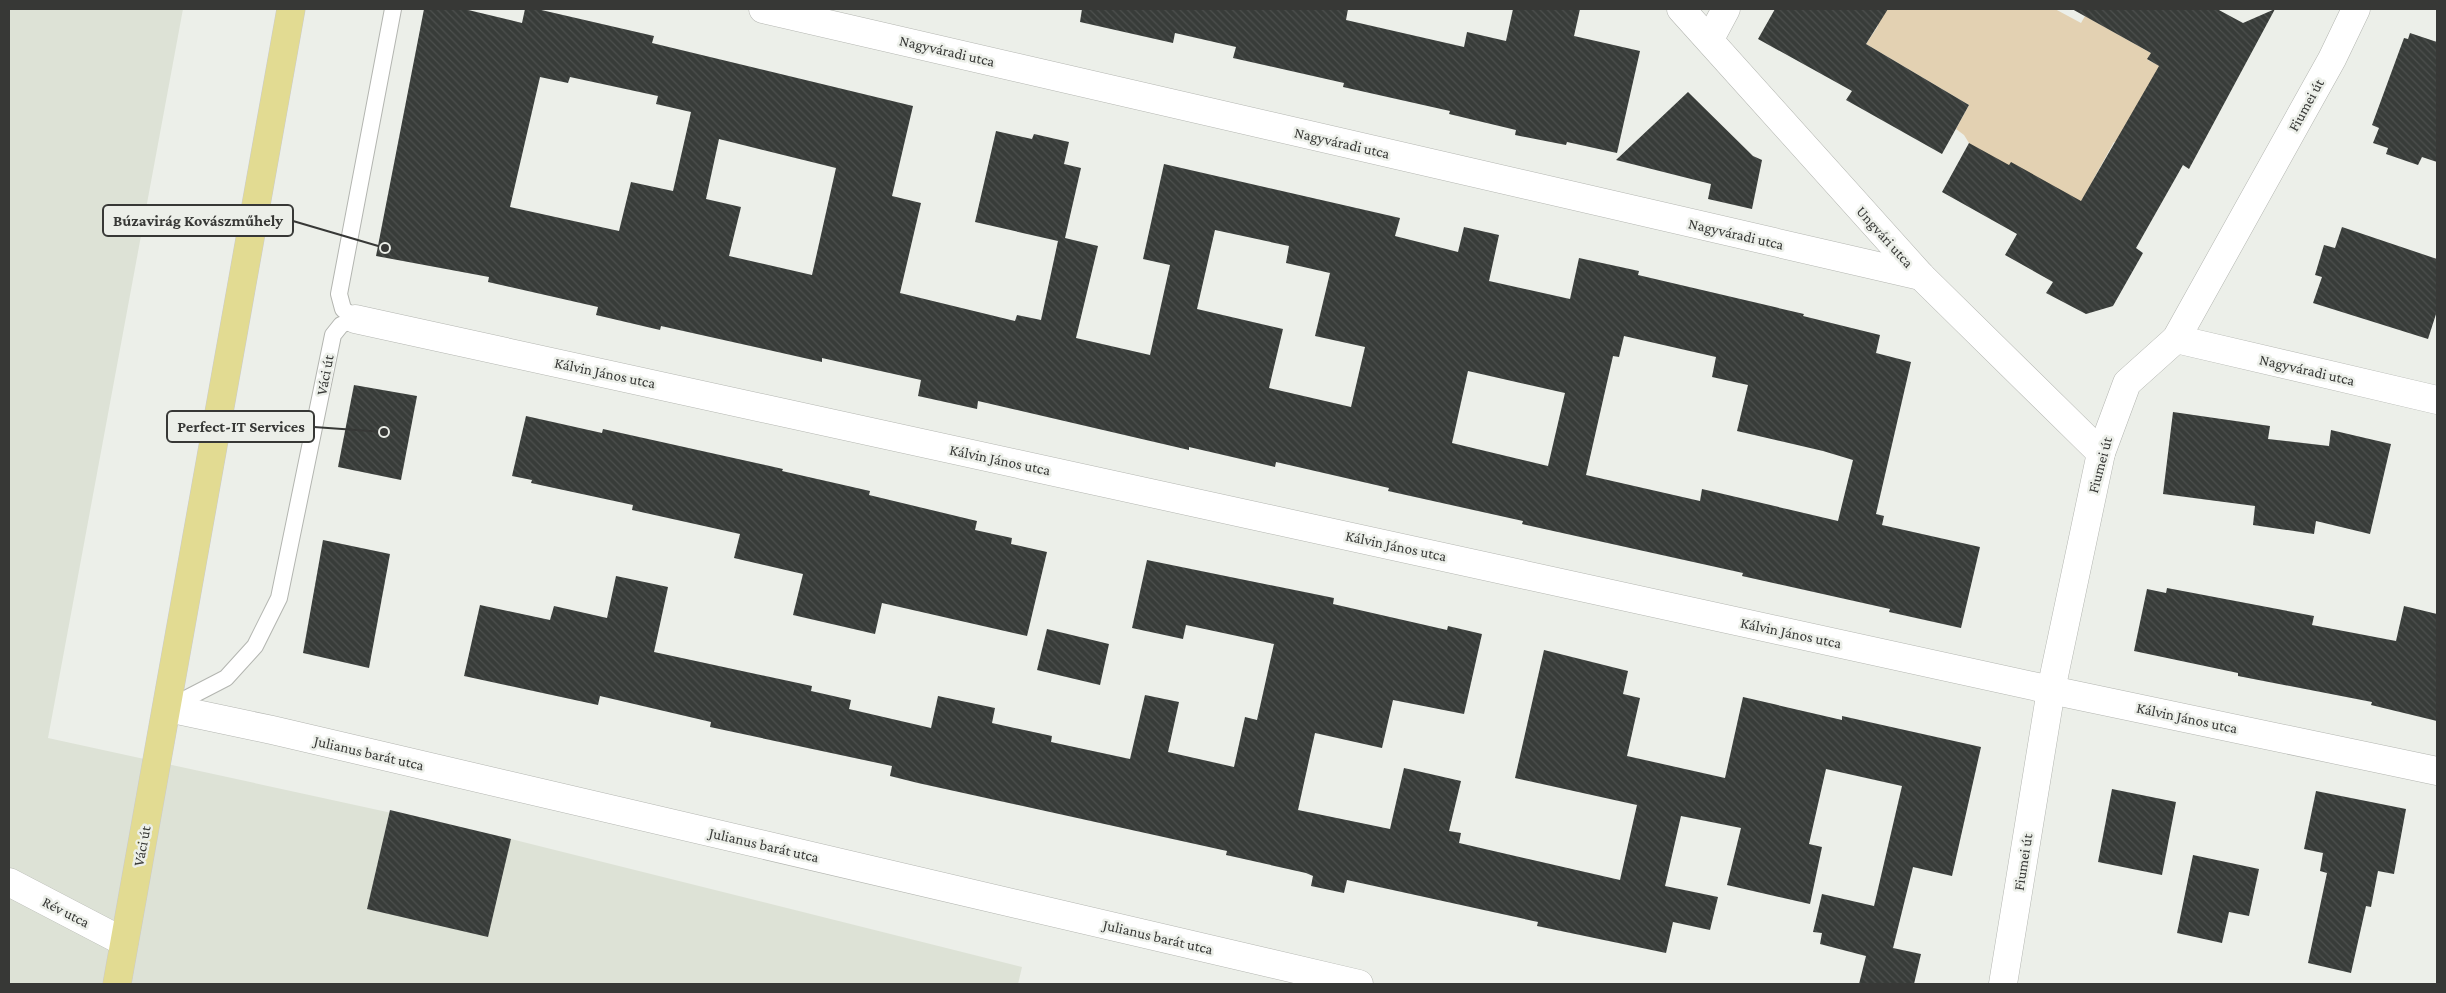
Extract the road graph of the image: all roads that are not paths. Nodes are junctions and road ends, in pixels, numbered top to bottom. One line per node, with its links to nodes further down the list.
1 (291, 9): 14 (main road, Váci út)
2 (393, 9): 9 (lane)
3 (763, 9): 8 (street, Nagyváradi utca)
4 (1681, 9): 7 (street, Ungvári utca)
5 (1726, 9): 7 (street)
6 (2356, 9): 10 (street, Fiumei út)
7 (1710, 39): 8 (street, Ungvári utca)
8 (1921, 276): 12 (street, Ungvári utca)
9 (355, 319): 13 (street, Kálvin János utca); 14 (lane, Váci út)
10 (2176, 339): 11 (street, Nagyváradi utca); 12 (street, Fiumei út)
11 (2437, 400)
12 (2101, 453): 13 (street, Fiumei út)
13 (2051, 690): 15 (street, Kálvin János utca); 20 (street, Fiumei út)
14 (168, 708): 17 (main road, Váci út); 19 (street, Julianus barát utca)
15 (2437, 771)
16 (9, 882): 17 (street, Rév utca)
17 (124, 942): 18 (main road, Váci út)
18 (117, 984)
19 (1360, 984)
20 (2003, 984)

